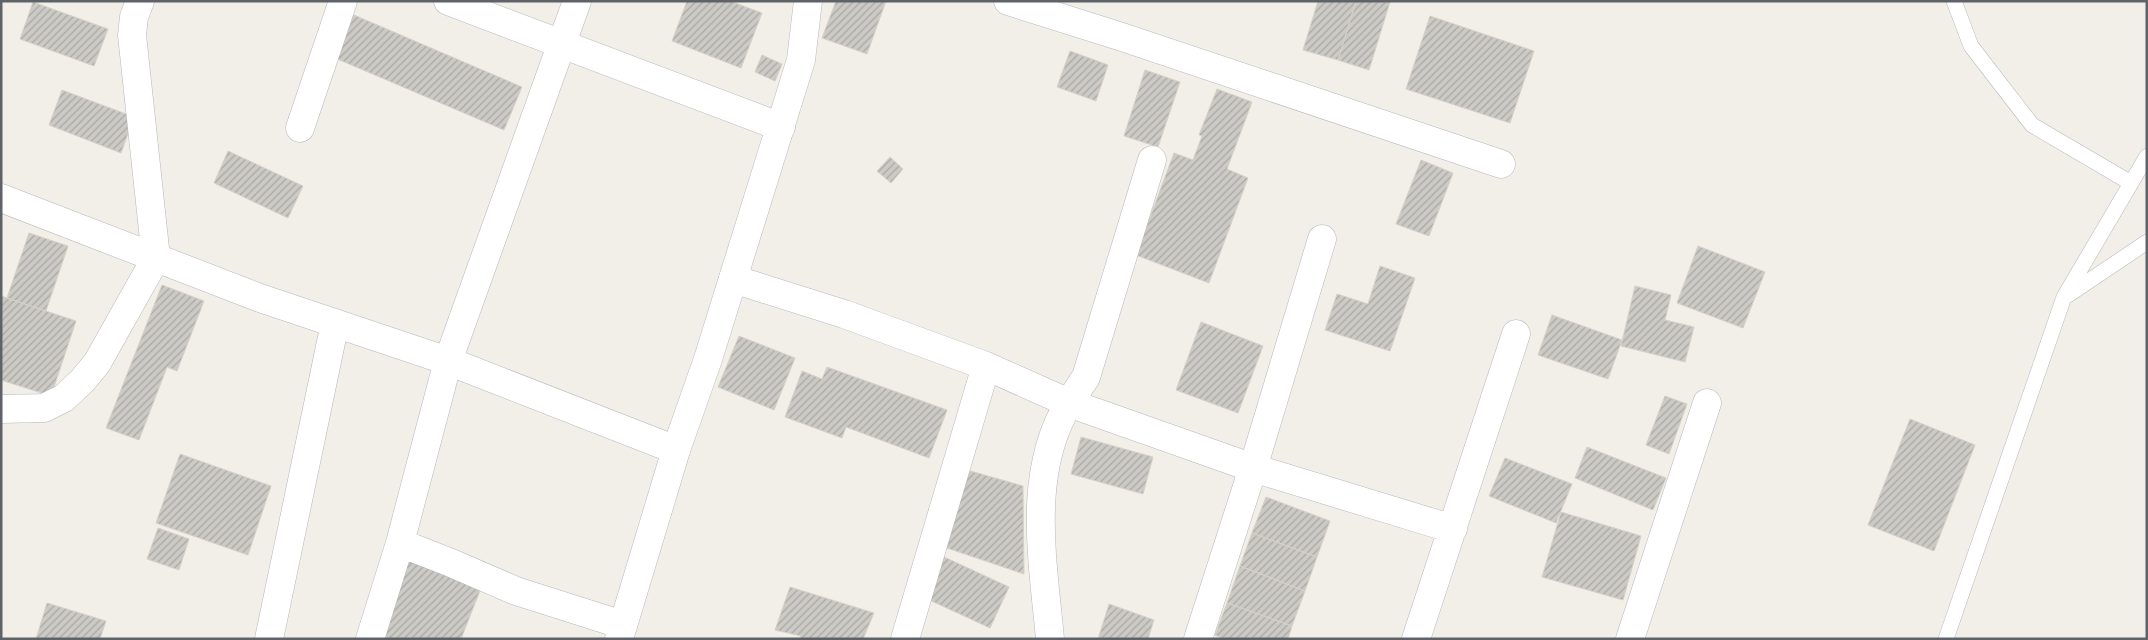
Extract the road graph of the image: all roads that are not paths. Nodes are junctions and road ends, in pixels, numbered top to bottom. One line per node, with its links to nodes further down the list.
1 (140, 1): 18 (street)
2 (344, 1): 10 (street)
3 (448, 1): 8 (street)
4 (577, 1): 8 (street)
5 (808, 1): 9 (street)
6 (1008, 1): 13 (street)
7 (1954, 1): 14 (lane)
8 (560, 45): 9 (street); 23 (street)
9 (781, 127): 19 (street)
10 (300, 128)
11 (2147, 156): 14 (lane)
12 (1152, 160): 26 (street)
13 (1501, 164)
14 (2131, 183): 20 (lane)
15 (1, 198): 18 (street)
16 (1322, 239): 29 (street)
17 (2147, 242): 20 (lane)
18 (156, 258): 21 (street); 27 (street)
19 (733, 279): 24 (street); 28 (street)
20 (2064, 297): 40 (lane)
21 (335, 323): 23 (street); 33 (street)
22 (1516, 334): 30 (street)
23 (448, 361): 28 (street); 31 (street)
24 (986, 366): 26 (street); 35 (street)
25 (1707, 402): 39 (street)
26 (1069, 403): 29 (street); 36 (street)
27 (1, 408)
28 (676, 450): 32 (street)
29 (1253, 468): 30 (street); 37 (street)
30 (1453, 529): 38 (street)
31 (400, 543): 32 (street); 34 (street)
32 (621, 632)
33 (268, 639)
34 (370, 639)
35 (905, 639)
36 (1050, 639)
37 (1198, 639)
38 (1416, 639)
39 (1630, 639)
40 (1946, 639)

